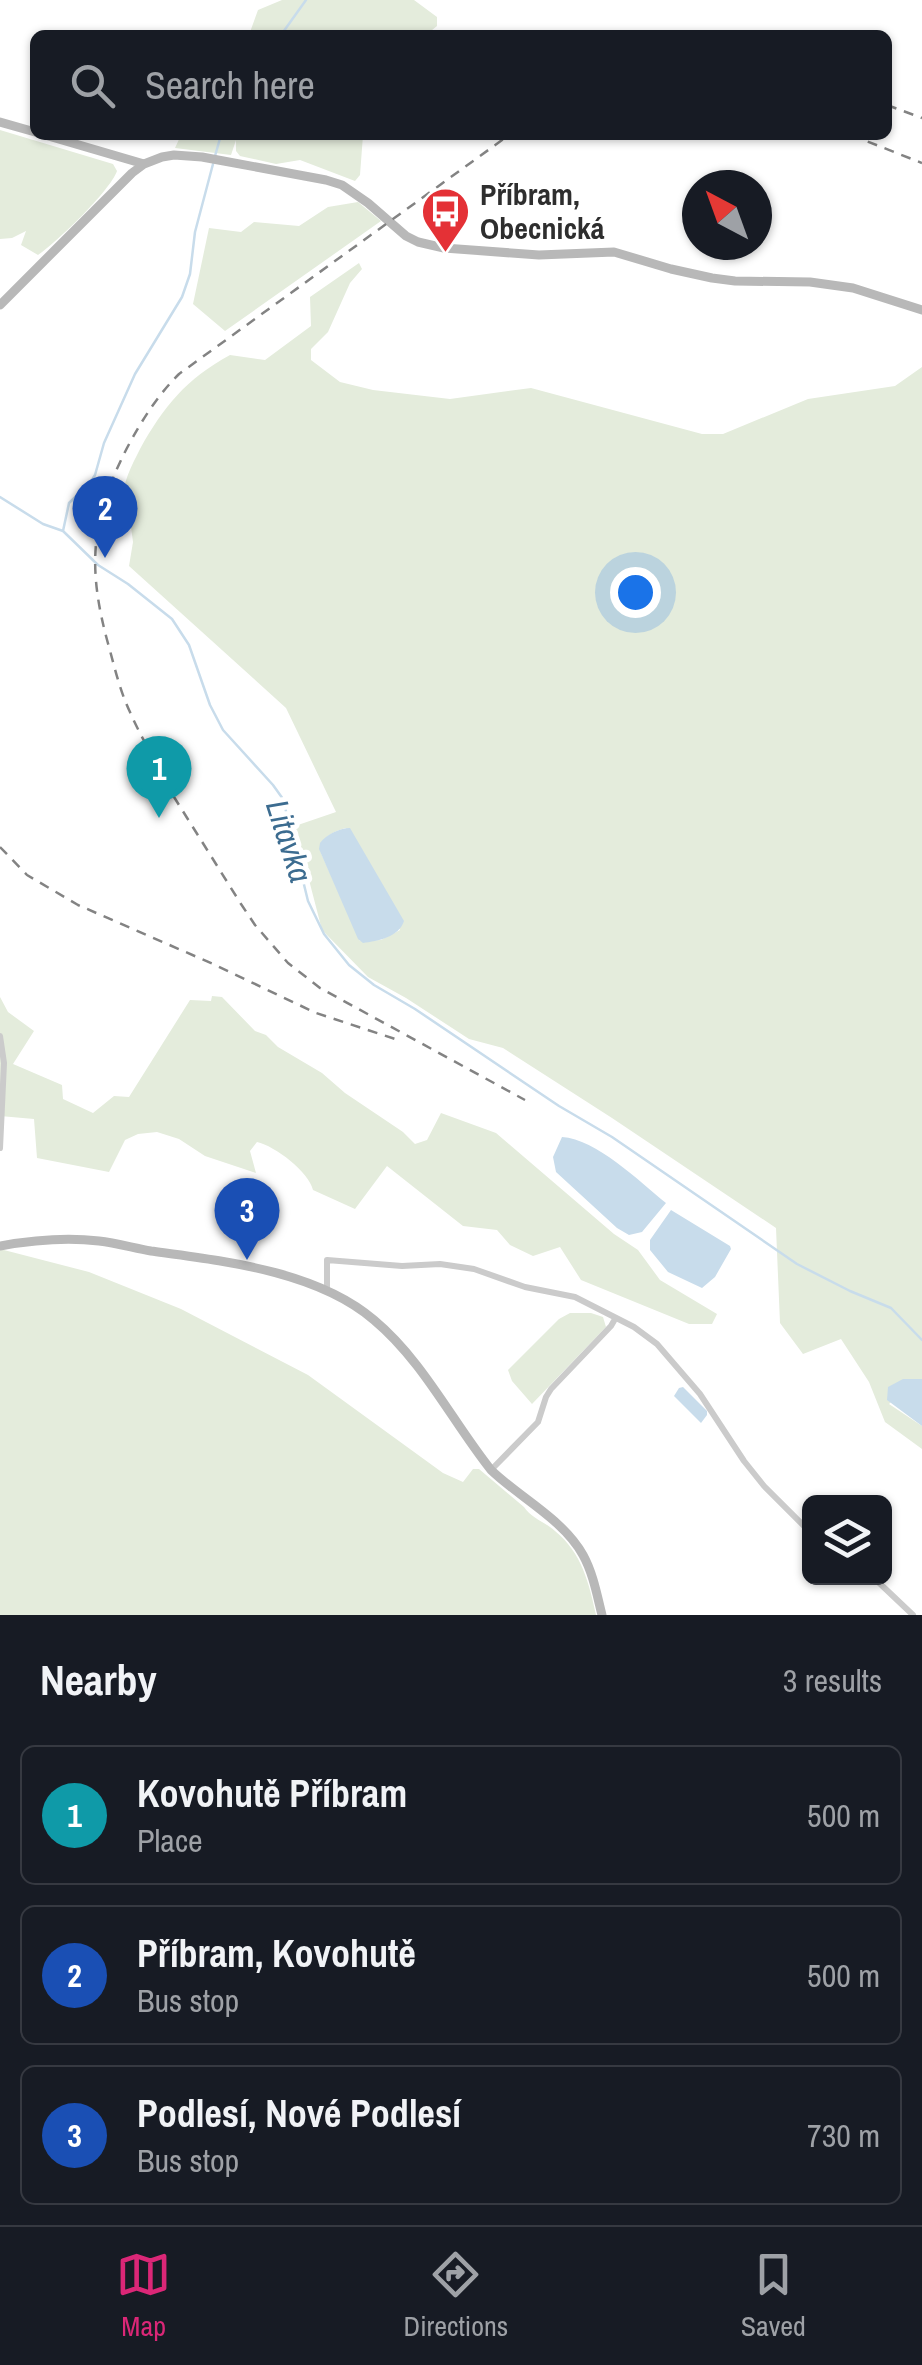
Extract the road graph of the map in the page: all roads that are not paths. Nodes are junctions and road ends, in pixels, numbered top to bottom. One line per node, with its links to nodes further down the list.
1 (0, 122): 2 (street)
2 (30, 131)
3 (62, 140): 4 (street)
4 (144, 164): 5 (street); 6 (street)
5 (0, 305)
6 (922, 310)
7 (0, 1036): 8 (street)
8 (0, 1148)
9 (0, 1246): 10 (street)
10 (328, 1291): 11 (street); 12 (street)
11 (615, 1319): 12 (street); 13 (street)
12 (491, 1470): 15 (street)
13 (802, 1524)
14 (881, 1585): 16 (street)
15 (602, 1615)
16 (913, 1615)

